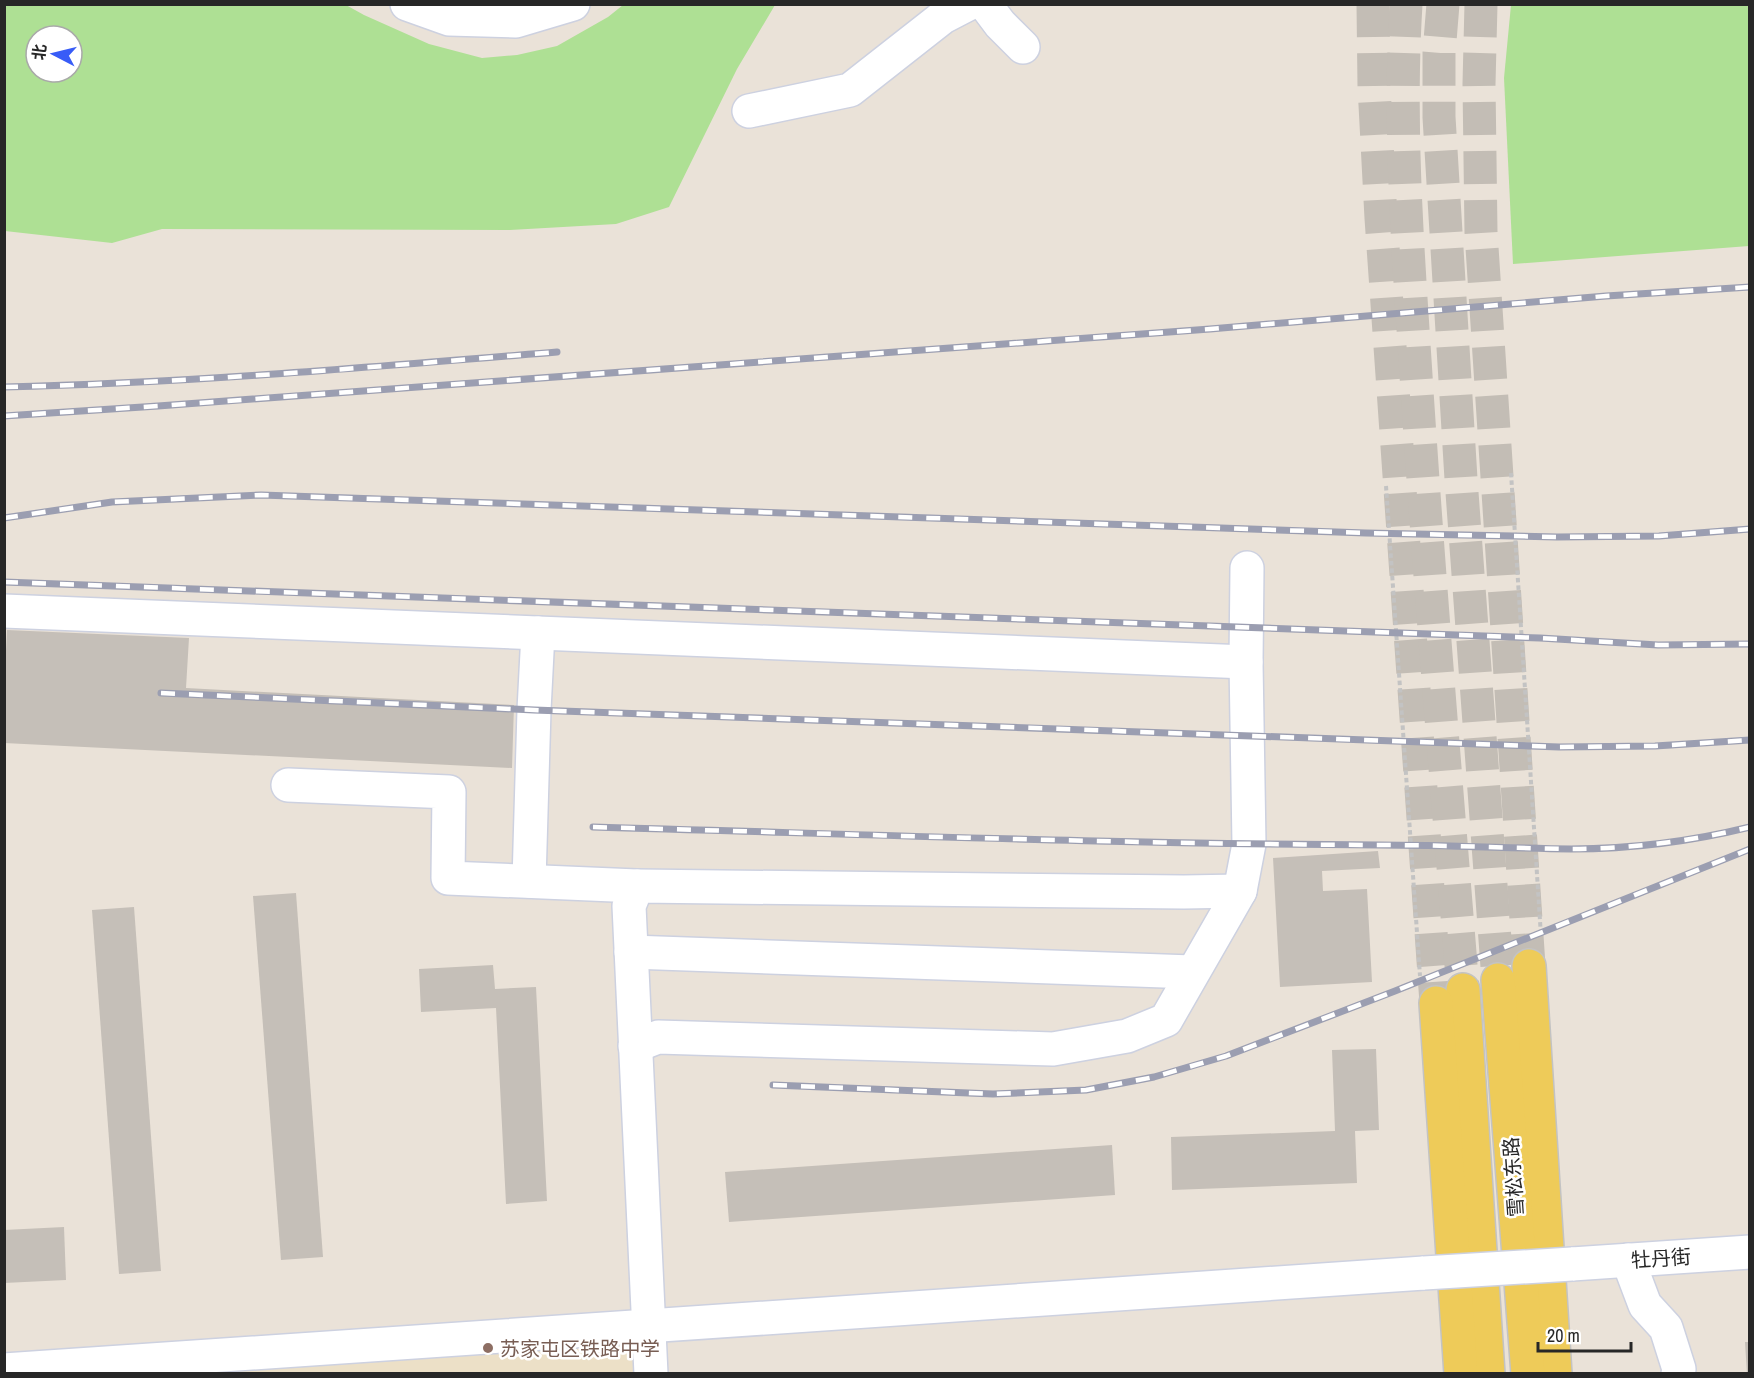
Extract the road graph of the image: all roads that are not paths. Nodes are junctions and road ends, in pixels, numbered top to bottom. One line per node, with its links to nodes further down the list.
1 (407, 4): 2 (street)
2 (573, 4)
3 (968, 4): 6 (street)
4 (985, 4): 5 (street)
5 (1023, 47)
6 (749, 111)
7 (1247, 568): 10 (street)
8 (4, 611): 9 (street)
9 (538, 633): 10 (street); 12 (street)
10 (1246, 662): 14 (street)
11 (288, 785): 12 (street)
12 (529, 881): 13 (street)
13 (637, 886): 14 (street); 15 (street)
14 (1240, 891): 17 (street)
15 (631, 952): 17 (street); 19 (street)
16 (1535, 956): 28 (main road)
17 (1192, 972): 19 (street)
18 (1498, 980): 27 (main road, 雪松东路)
19 (635, 1047): 22 (street)
20 (1749, 1252): 21 (street, 牡丹街)
21 (1628, 1260): 22 (street, 牡丹街, bridge); 29 (street)
22 (648, 1326): 23 (street, 牡丹街); 24 (street)
23 (4, 1370)
24 (651, 1374)
25 (1461, 1374): 26 (main road, 雪松东路)
26 (1488, 1374)
27 (1528, 1374)
28 (1555, 1374)
29 (1678, 1374)

